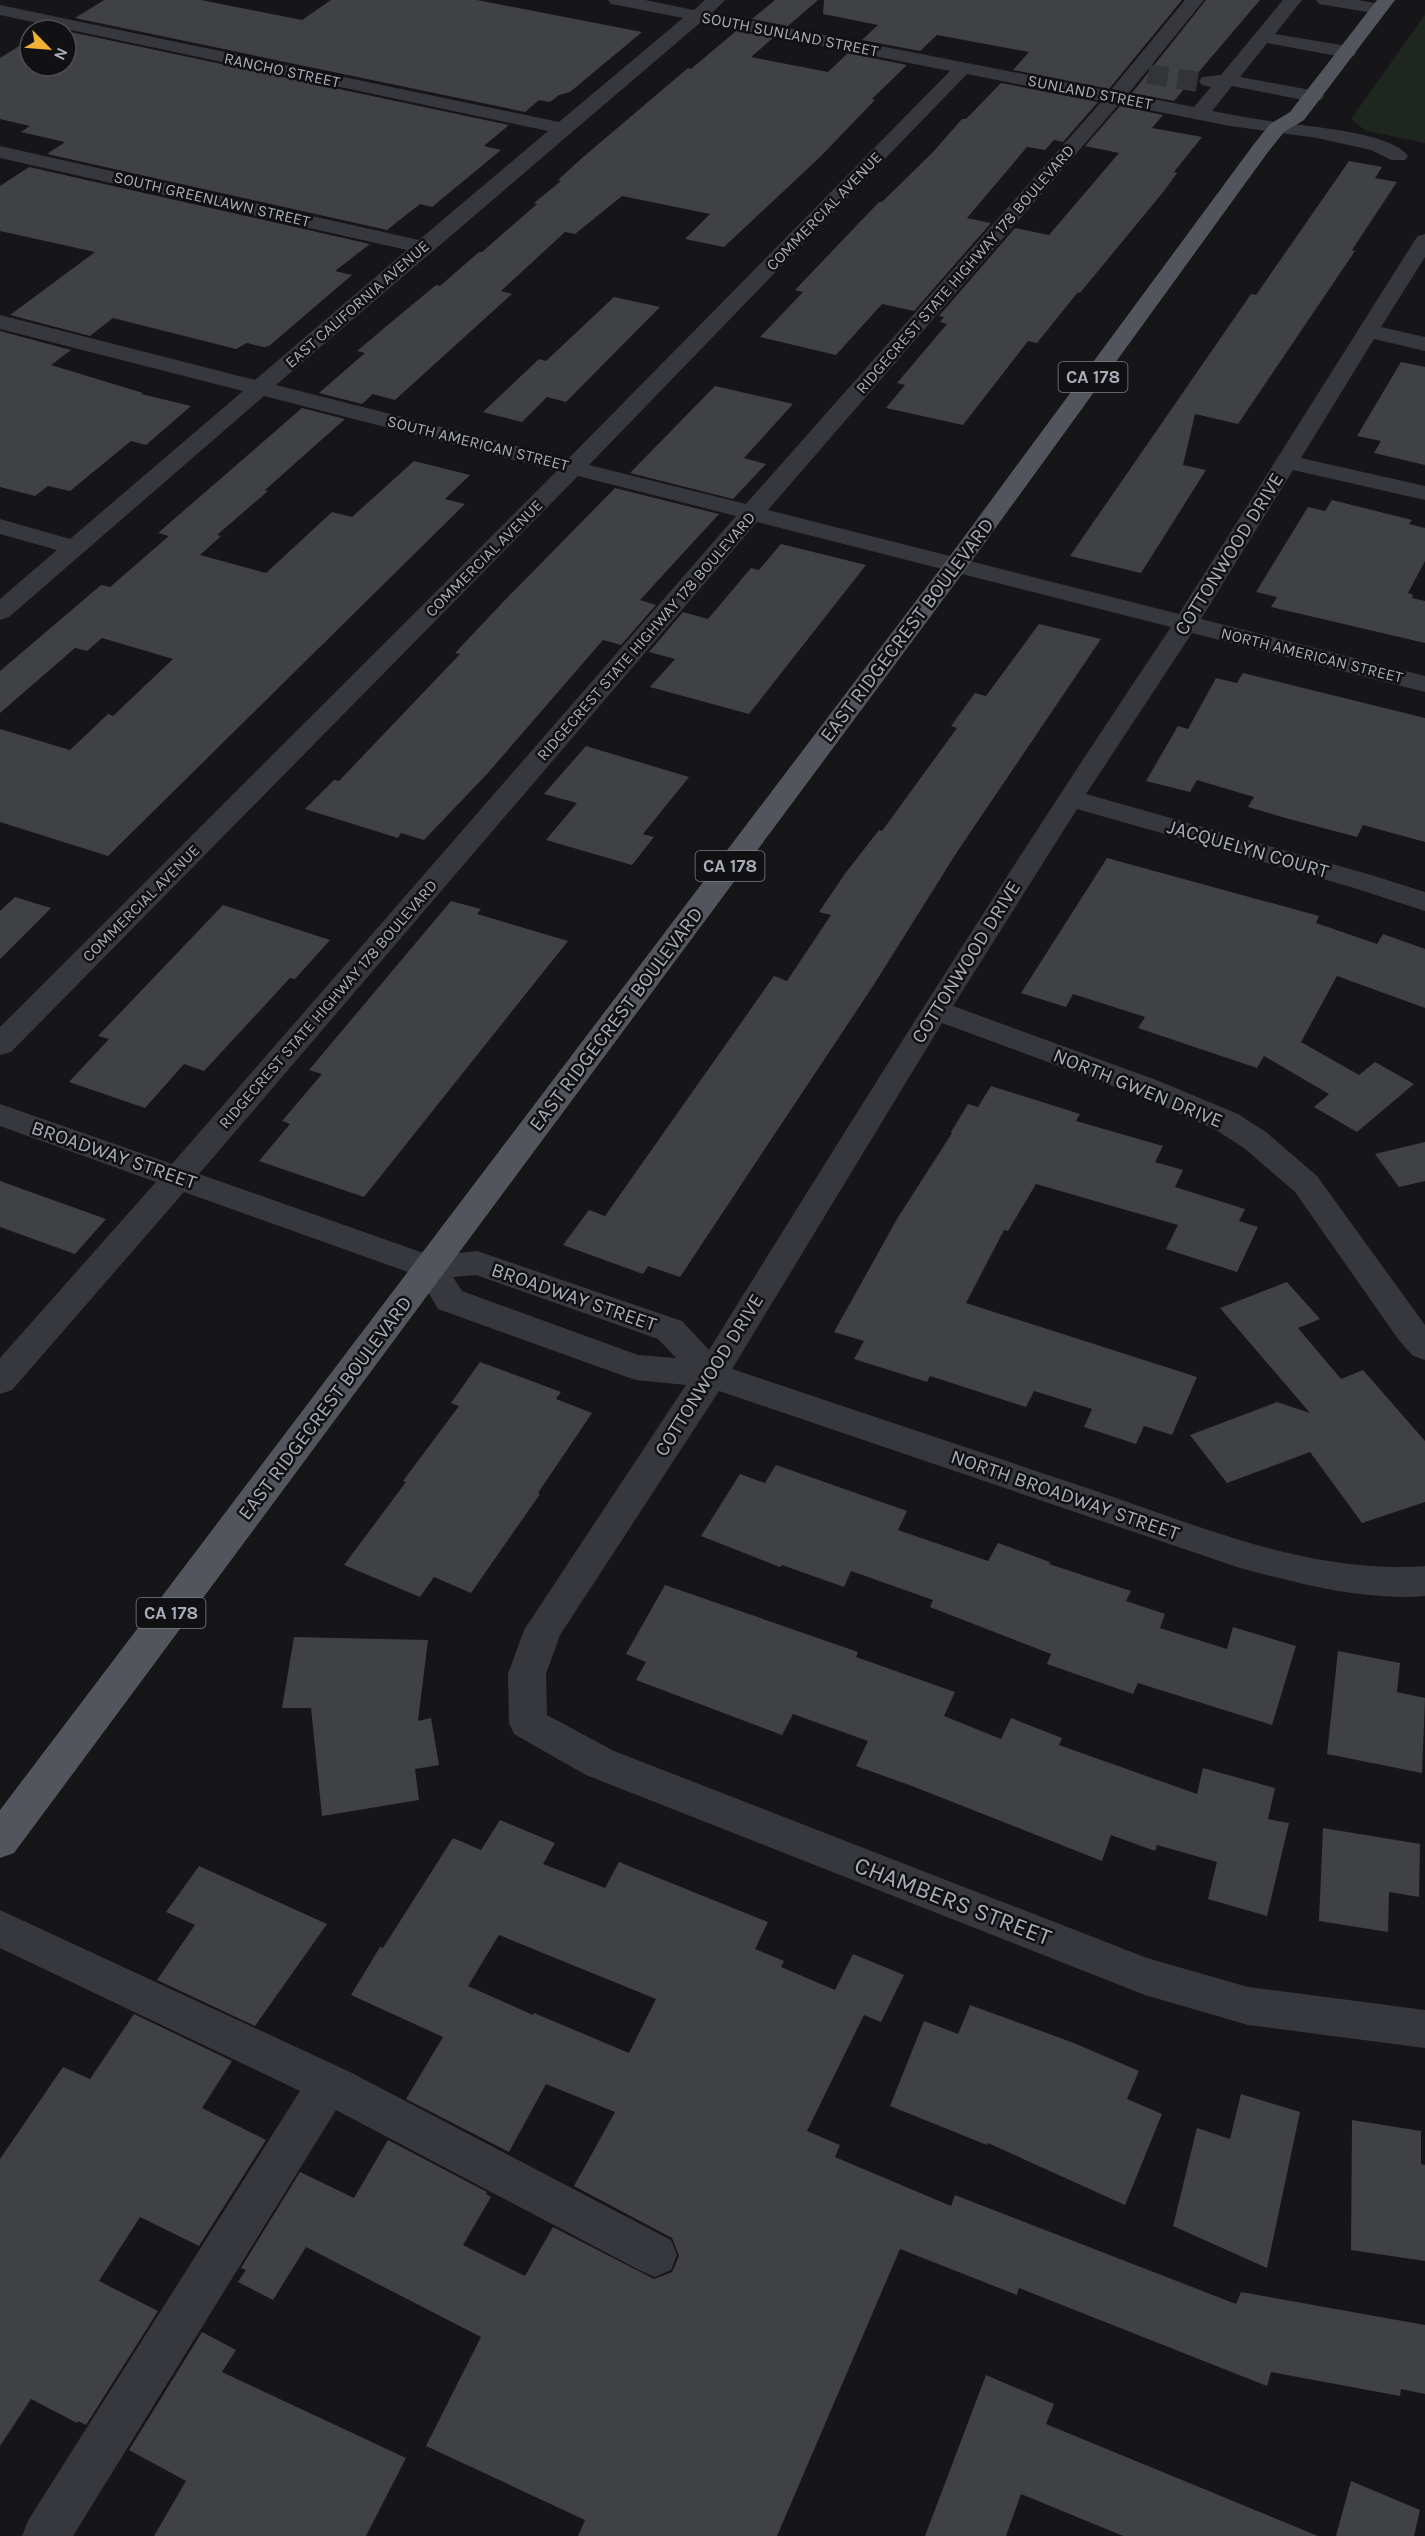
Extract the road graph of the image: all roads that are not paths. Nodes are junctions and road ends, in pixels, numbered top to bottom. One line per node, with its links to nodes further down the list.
1 (44, 0): 9 (street)
2 (617, 0): 10 (street, SOUTH SUNLAND STREET)
3 (716, 0): 10 (street, EAST CALIFORNIA AVENUE)
4 (1195, 0): 17 (street, RIDGECREST STATE HIGHWAY 178 BOULEVARD)
5 (1293, 0): 12 (street)
6 (1325, 0): 7 (street)
7 (1382, 5): 13 (main road, EAST RIDGECREST BOULEVARD / CA 178)
8 (0, 10): 9 (street, RANCHO STREET)
9 (20, 15): 11 (street); 21 (street, RANCHO STREET)
10 (698, 16): 14 (street, SOUTH SUNLAND STREET); 21 (street, EAST CALIFORNIA AVENUE)
11 (0, 27)
12 (1263, 37): 13 (street); 15 (street)
13 (1347, 52): 18 (main road, EAST RIDGECREST BOULEVARD / CA 178)
14 (963, 68): 17 (street, SUNLAND STREET); 31 (street, COMMERCIAL AVENUE)
15 (1228, 80): 16 (street); 18 (street); 19 (street)
16 (1198, 82)
17 (1132, 84): 19 (street, SUNLAND STREET); 33 (street, RIDGECREST STATE HIGHWAY 178 BOULEVARD)
18 (1314, 96): 20 (main road, EAST RIDGECREST BOULEVARD / CA 178)
19 (1208, 115): 20 (street, SUNLAND STREET)
20 (1277, 128): 23 (street, SUNLAND STREET); 36 (main road, EAST RIDGECREST BOULEVARD / CA 178)
21 (565, 129): 25 (street, EAST CALIFORNIA AVENUE)
22 (0, 152): 25 (street, SOUTH GREENLAWN STREET)
23 (1407, 158)
24 (1425, 240): 27 (street, COTTONWOOD DRIVE)
25 (423, 247): 29 (street, EAST CALIFORNIA AVENUE)
26 (0, 322): 29 (street, SOUTH AMERICAN STREET)
27 (1368, 331): 28 (street); 30 (street, COTTONWOOD DRIVE)
28 (1425, 344)
29 (259, 388): 31 (street, SOUTH AMERICAN STREET); 35 (street, EAST CALIFORNIA AVENUE)
30 (1288, 462): 32 (street); 38 (street, COTTONWOOD DRIVE)
31 (574, 467): 33 (street, SOUTH AMERICAN STREET); 43 (street, COMMERCIAL AVENUE)
32 (1425, 494)
33 (751, 514): 36 (street, SOUTH AMERICAN STREET); 45 (street, RIDGECREST STATE HIGHWAY 178 BOULEVARD)
34 (0, 526): 35 (street)
35 (76, 548): 37 (street, EAST CALIFORNIA AVENUE)
36 (956, 565): 38 (street, NORTH AMERICAN STREET); 46 (main road, EAST RIDGECREST BOULEVARD / CA 178)
37 (0, 612)
38 (1186, 623): 39 (street, NORTH AMERICAN STREET); 40 (street, COTTONWOOD DRIVE)
39 (1425, 684)
40 (1070, 798): 41 (street, JACQUELYN COURT); 42 (street, COTTONWOOD DRIVE)
41 (1425, 902)
42 (935, 1010): 47 (street, NORTH GWEN DRIVE); 48 (street, COTTONWOOD DRIVE)
43 (0, 1045)
44 (0, 1115): 45 (street, BROADWAY STREET)
45 (179, 1178): 46 (street, BROADWAY STREET); 49 (street, RIDGECREST STATE HIGHWAY 178 BOULEVARD)
46 (430, 1268): 48 (street); 48 (street, BROADWAY STREET); 52 (main road, EAST RIDGECREST BOULEVARD / CA 178)
47 (1425, 1347)
48 (711, 1375): 50 (street, NORTH BROADWAY STREET); 51 (street, COTTONWOOD DRIVE)
49 (0, 1381)
50 (1425, 1581)
51 (528, 1692): 54 (street, CHAMBERS STREET)
52 (0, 1841)
53 (0, 1928): 55 (street)
54 (1425, 2029)
55 (328, 2084): 56 (street); 57 (street)
56 (655, 2255)
57 (45, 2536)

